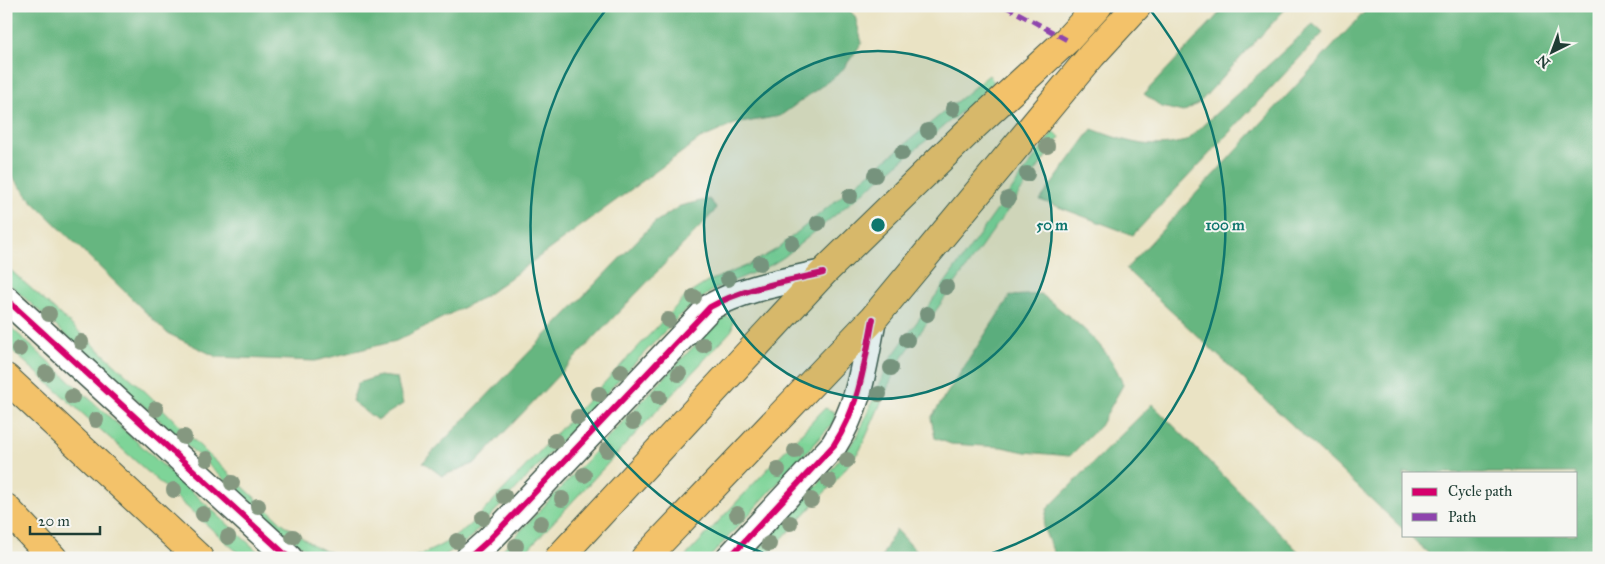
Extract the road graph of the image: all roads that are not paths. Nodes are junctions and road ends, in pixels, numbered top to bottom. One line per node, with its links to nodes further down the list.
1 (1098, 6): 3 (main road)
2 (1137, 6): 5 (main road)
3 (823, 273): 11 (street); 12 (main road)
4 (6, 299): 10 (street)
5 (873, 319): 13 (main road); 14 (street)
6 (6, 378): 9 (main road)
7 (6, 508): 8 (main road)
8 (53, 558)
9 (199, 558)
10 (290, 558)
11 (468, 558)
12 (559, 558)
13 (645, 558)
14 (728, 558)

